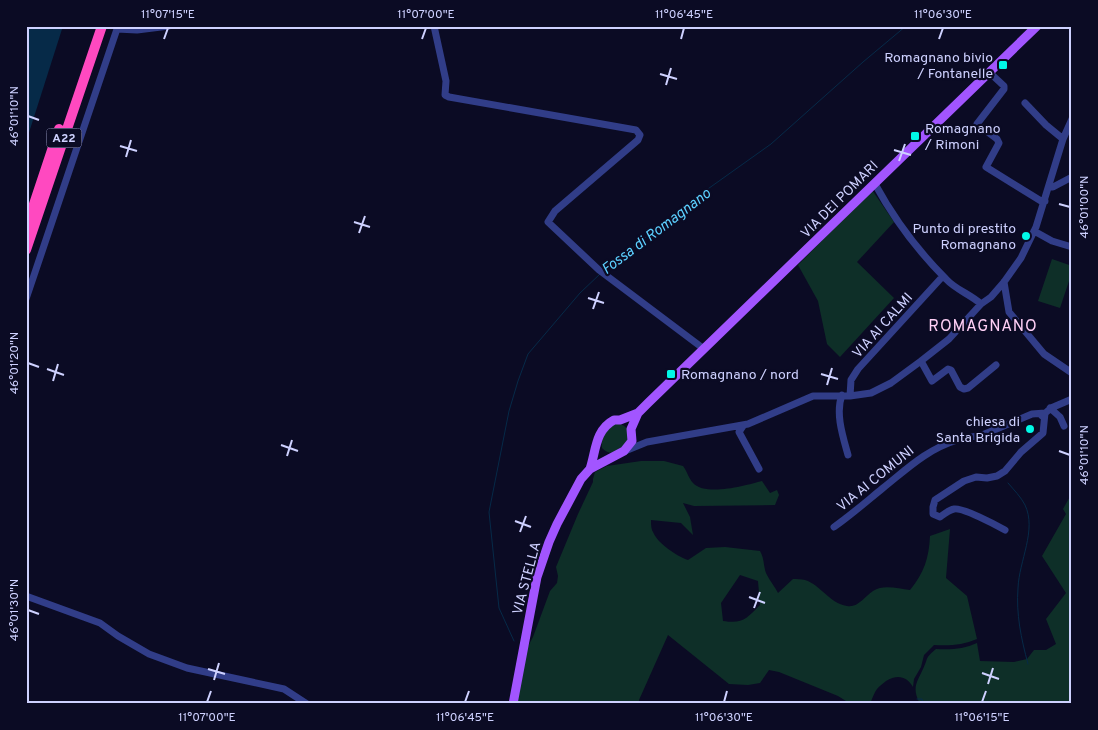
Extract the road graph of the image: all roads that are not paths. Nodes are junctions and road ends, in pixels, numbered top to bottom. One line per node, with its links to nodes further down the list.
1 (94, 26): 15 (highway, A22)
2 (102, 26): 18 (highway, A22)
3 (169, 26): 6 (street)
4 (434, 26): 23 (street)
5 (1036, 26): 7 (main road, VIA DEI POMARI)
6 (117, 28): 21 (street)
7 (989, 72): 12 (main road, VIA DEI POMARI); 14 (street)
8 (1026, 103): 10 (street)
9 (1072, 119): 10 (street)
10 (1064, 139): 13 (street)
11 (1072, 177): 13 (street)
12 (875, 184): 19 (street); 23 (main road, VIA DEI POMARI)
13 (1049, 187): 14 (street)
14 (1045, 201): 16 (street)
15 (26, 228)
16 (1034, 232): 17 (street); 20 (street)
17 (1072, 247)
18 (26, 250)
19 (943, 276): 22 (street); 29 (street, VIA AI CALMI)
20 (1004, 282): 22 (street); 26 (street)
21 (26, 299)
22 (981, 304): 24 (street)
23 (704, 349): 33 (main road, VIA DEI POMARI)
24 (921, 361): 25 (street); 29 (street)
25 (996, 365)
26 (1072, 373)
27 (1072, 394): 31 (street)
28 (842, 395): 29 (street); 35 (street); 41 (street)
29 (850, 396)
30 (1072, 399): 31 (street, VIA AI COMUNI)
31 (1064, 402): 32 (street, VIA AI COMUNI)
32 (1046, 412): 36 (street); 45 (street, VIA AI COMUNI); 46 (street)
33 (638, 413): 34 (main road, VIA DEI POMARI); 37 (main road, VIA DEI POMARI)
34 (620, 420): 37 (main road); 39 (main road, VIA DEI POMARI)
35 (743, 426): 38 (street); 44 (street)
36 (1064, 426)
37 (632, 431): 38 (street); 40 (main road, VIA DEI POMARI)
38 (647, 442): 40 (street)
39 (596, 446): 42 (main road); 43 (main road, VIA STELLA)
40 (624, 451): 42 (main road)
41 (848, 455)
42 (612, 457): 43 (main road, VIA STELLA)
43 (590, 469): 49 (main road, VIA STELLA)
44 (759, 469)
45 (834, 527)
46 (1004, 530)
47 (26, 596): 48 (street)
48 (307, 704)
49 (513, 704)

